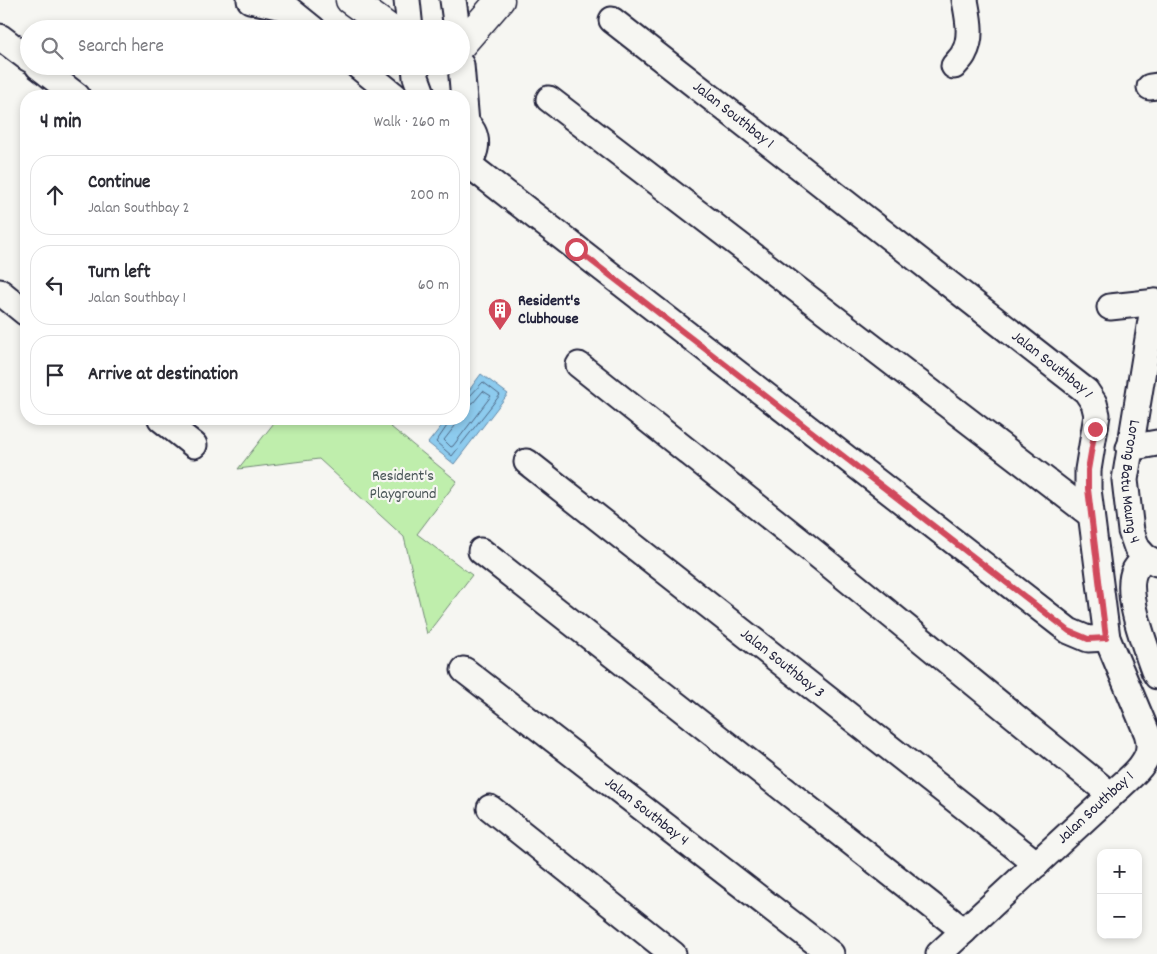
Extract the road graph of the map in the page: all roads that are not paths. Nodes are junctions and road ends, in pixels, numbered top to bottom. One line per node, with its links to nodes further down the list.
1 (250, 0): 7 (street)
2 (350, 0): 8 (main road)
3 (407, 0): 9 (street)
4 (453, 0): 10 (street)
5 (500, 0): 12 (main road)
6 (965, 0): 15 (street)
7 (302, 20)
8 (378, 20)
9 (409, 20)
10 (456, 20)
11 (612, 20): 38 (street, Jalan Southbay 1)
12 (470, 35)
13 (0, 37): 14 (street)
14 (20, 52)
15 (954, 66)
16 (50, 75): 20 (street)
17 (369, 75): 21 (street)
18 (417, 75): 22 (street)
19 (462, 75): 23 (street)
20 (69, 90)
21 (388, 90)
22 (421, 90)
23 (463, 90)
24 (549, 99): 38 (street)
25 (470, 128): 26 (street)
26 (470, 160)
27 (470, 168): 41 (street)
28 (0, 292): 31 (street)
29 (1155, 302): 30 (street); 36 (street, Lorong Batu Maung 4)
30 (1110, 307)
31 (20, 308)
32 (579, 365): 44 (street)
33 (169, 425): 35 (street)
34 (1157, 442): 36 (street)
35 (194, 445)
36 (1130, 448): 40 (street, Lorong Batu Maung 4)
37 (527, 462): 46 (street, Jalan Southbay 3)
38 (1091, 515): 41 (street, Jalan Southbay 1)
39 (482, 551): 47 (street)
40 (1151, 560): 43 (street)
41 (1106, 638): 44 (street, Jalan Southbay 1)
42 (464, 670): 49 (street, Jalan Southbay 4)
43 (1157, 676)
44 (1111, 795): 46 (street, Jalan Southbay 1)
45 (490, 808): 48 (street)
46 (1037, 864): 47 (street, Jalan Southbay 1)
47 (964, 931): 50 (street, Jalan Southbay 1)
48 (673, 954)
49 (831, 954)
50 (939, 954)

